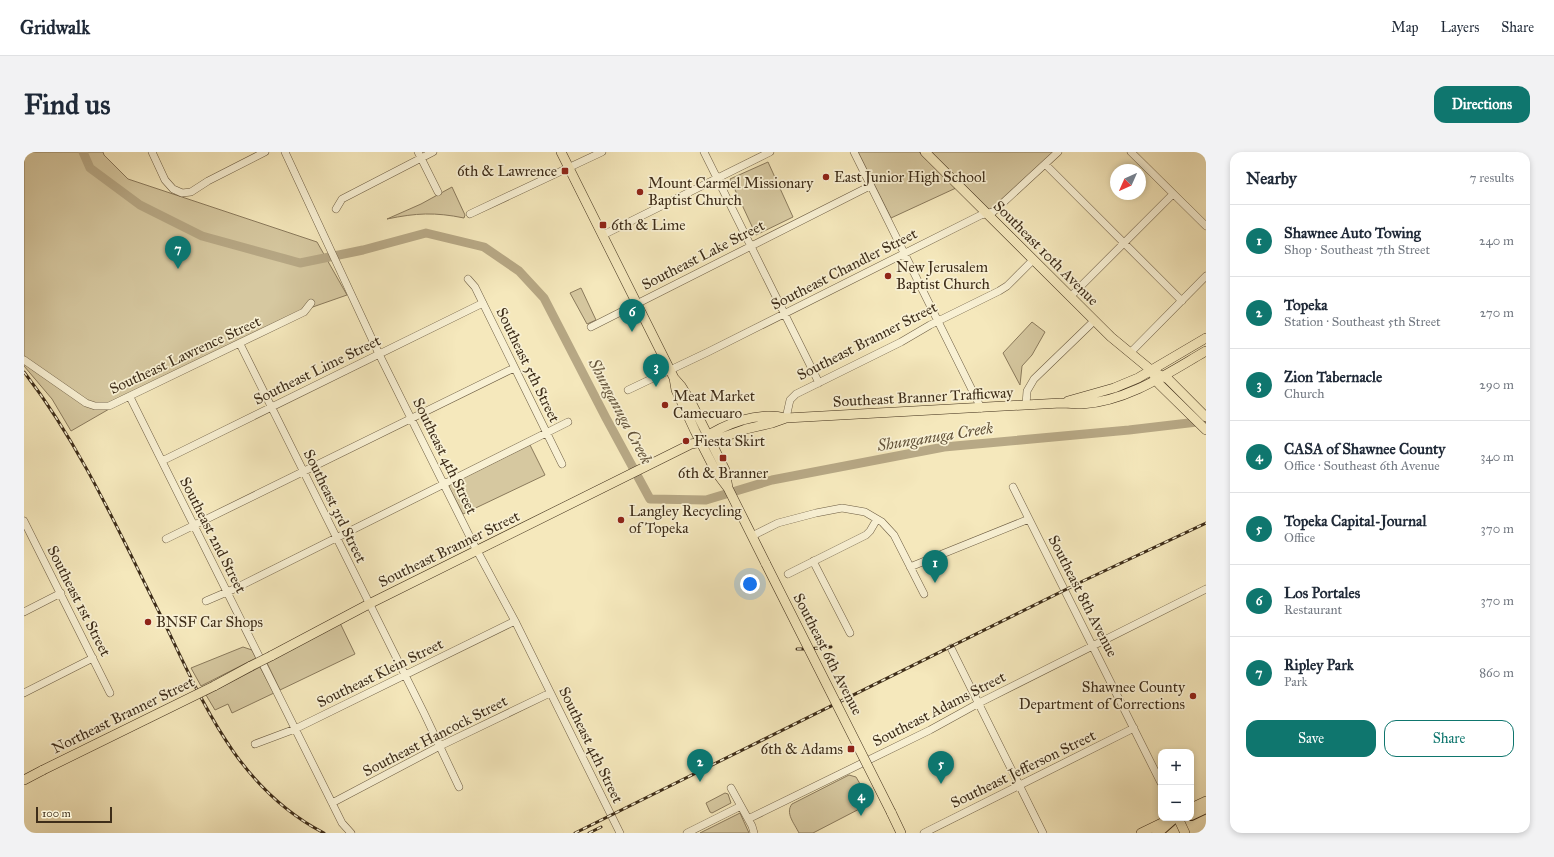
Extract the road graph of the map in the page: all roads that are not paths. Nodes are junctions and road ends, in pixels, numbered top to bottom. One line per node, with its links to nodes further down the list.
1 (152, 152): 2 (street)
2 (265, 152)
3 (286, 152): 44 (street, Southeast 4th Street)
4 (433, 152): 13 (street)
5 (561, 152): 15 (main road, Southeast 6th Avenue)
6 (602, 152): 15 (street)
7 (704, 152): 16 (street)
8 (770, 152): 16 (street)
9 (854, 152): 17 (street)
10 (925, 152): 22 (main road, Southeast 10th Avenue)
11 (1058, 152): 14 (street, Southeast Chandler Street)
12 (1132, 152): 19 (street)
13 (420, 155): 18 (street); 20 (street)
14 (1046, 164): 22 (street, Southeast Chandler Street); 25 (street)
15 (569, 168): 21 (street); 24 (main road, Southeast 6th Avenue)
16 (717, 179): 24 (street); 26 (street)
17 (870, 186): 26 (street, Southeast Lake Street); 27 (street)
18 (438, 192)
19 (1173, 194): 23 (street); 25 (street)
20 (336, 209)
21 (470, 214)
22 (987, 214): 27 (street, Southeast Chandler Street); 28 (main road, Southeast 10th Avenue)
23 (1206, 226)
24 (602, 235): 35 (main road, Southeast 6th Avenue)
25 (1124, 242): 31 (street); 32 (street)
26 (751, 246): 35 (street, Southeast Lake Street); 36 (street)
27 (904, 253): 36 (street, Southeast Chandler Street); 37 (street)
28 (1033, 260): 31 (main road, Southeast 10th Avenue); 37 (street, Southeast Branner Street)
29 (1206, 276): 32 (street)
30 (468, 279): 34 (street, Southeast 5th Street)
31 (1070, 297): 38 (main road, Southeast 10th Avenue)
32 (1182, 300): 43 (street)
33 (311, 303): 41 (street, Southeast Lawrence Street)
34 (483, 303): 44 (street, Southeast Lime Street); 46 (street, Southeast 5th Street)
35 (637, 304): 39 (street, Southeast Lake Street); 48 (main road, Southeast 6th Avenue)
36 (784, 313): 48 (street, Southeast Chandler Street); 50 (street)
37 (937, 321): 50 (street, Southeast Branner Street); 56 (street)
38 (1094, 321): 43 (main road, Southeast 10th Avenue); 54 (street)
39 (591, 327)
40 (1206, 338): 47 (main road, Southeast Branner Trafficway)
41 (240, 344): 52 (street, Southeast Lawrence Street); 55 (street, Southeast 3rd Street)
42 (1206, 351): 49 (main road, Southeast Branner Trafficway)
43 (1131, 352): 47 (main road, Southeast 10th Avenue)
44 (379, 354): 55 (street, Southeast Lime Street); 59 (street, Southeast 4th Street)
45 (24, 360): 52 (street, Southeast Lawrence Street)
46 (514, 368): 59 (street); 62 (street, Southeast 5th Street)
47 (1151, 370): 49 (main road, Southeast 10th Avenue); 53 (main road, Southeast Branner Trafficway)
48 (672, 374): 51 (street, Southeast Chandler Street); 63 (main road, Southeast 6th Avenue)
49 (1159, 378): 53 (main road, Southeast Branner Trafficway); 57 (main road, Southeast 10th Avenue); 61 (main road, Southeast 10th Avenue)
50 (819, 383): 58 (street, Southeast Branner Street)
51 (628, 390)
52 (130, 397): 64 (street, Southeast 2nd Street)
53 (1061, 403): 54 (main road, Southeast Branner Trafficway)
54 (1026, 405): 56 (main road, Southeast Branner Trafficway)
55 (272, 407): 64 (street, Southeast Lime Street); 66 (street, Southeast 3rd Street)
56 (981, 408): 58 (main road, Southeast Branner Trafficway)
57 (1206, 417)
58 (786, 418): 63 (main road, Southeast Branner Street)
59 (412, 419): 66 (street); 67 (street, Southeast 4th Street)
60 (568, 422): 62 (street)
61 (1206, 430)
62 (546, 433): 65 (street, Southeast 5th Street); 67 (street)
63 (706, 439): 73 (main road, Southeast 6th Avenue); 76 (main road, Southeast Branner Street)
64 (162, 461): 71 (street, Southeast 2nd Street)
65 (562, 464)
66 (303, 472): 71 (street); 74 (street, Southeast 3rd Street)
67 (444, 484): 74 (street); 76 (street, Southeast 4th Street)
68 (1013, 487): 70 (street, Southeast 8th Avenue)
69 (877, 519): 73 (street); 77 (street); 78 (street)
70 (1029, 519): 78 (street); 89 (street, Southeast 8th Avenue)
71 (194, 525): 75 (street); 81 (street, Southeast 2nd Street)
72 (25, 526): 82 (street, Southeast 1st Street)
73 (752, 536): 122 (main road, Southeast 6th Avenue, bridge)
74 (336, 538): 81 (street); 85 (street, Southeast 3rd Street)
75 (166, 539)
76 (478, 550): 85 (main road, Southeast Branner Street); 87 (street, Southeast 4th Street)
77 (813, 561): 79 (street); 88 (street)
78 (910, 567): 83 (street)
79 (788, 574)
80 (1206, 589): 89 (street, Southeast Adams Street)
81 (227, 592): 84 (street); 99 (street, Southeast 2nd Street)
82 (60, 594): 86 (street); 91 (street, Southeast 1st Street)
83 (924, 594)
84 (206, 601)
85 (369, 604): 92 (street, Southeast 3rd Street); 93 (main road, Southeast Branner Street, bridge)
86 (24, 612)
87 (515, 621): 92 (street, Southeast Klein Street); 96 (street, Southeast 4th Street)
88 (850, 633)
89 (1092, 646): 97 (street, Southeast Adams Street); 98 (street, Southeast 8th Avenue)
90 (951, 648): 97 (street)
91 (93, 658): 94 (street); 95 (street, Southeast 1st Street)
92 (405, 675): 99 (street, Southeast Klein Street); 101 (street, Southeast 3rd Street)
93 (214, 686): 103 (main road, Northeast Branner Street, bridge)
94 (24, 693)
95 (110, 693)
96 (550, 693): 101 (street, Southeast Hancock Street); 119 (street, Southeast 4th Street)
97 (979, 703): 104 (street); 113 (street, Southeast Adams Street)
98 (1134, 728): 102 (street, Southeast 8th Avenue); 104 (street, Southeast Jefferson Street)
99 (295, 729): 100 (street, Southeast Klein Street); 108 (street, Southeast 2nd Street)
100 (255, 744)
101 (440, 746): 105 (street, Southeast 3rd Street); 108 (street, Southeast Hancock Street)
102 (1158, 777)
103 (24, 780)
104 (1019, 785): 123 (street, Southeast Jefferson Street); 124 (street)
105 (459, 787)
106 (731, 788): 109 (street)
107 (1206, 801): 110 (main road)
108 (332, 803): 118 (street, Southeast 2nd Street)
109 (742, 806): 113 (street); 120 (street)
110 (1194, 807)
111 (1206, 808): 112 (highway)
112 (1194, 814)
113 (748, 819): 121 (street)
114 (1167, 821): 125 (main road)
115 (1170, 821): 126 (highway)
116 (1179, 821): 117 (main road)
117 (1184, 832)
118 (351, 833)
119 (620, 833)
120 (687, 833)
121 (754, 833)
122 (902, 833)
123 (924, 833)
124 (1043, 833)
125 (1141, 833)
126 (1157, 833)

